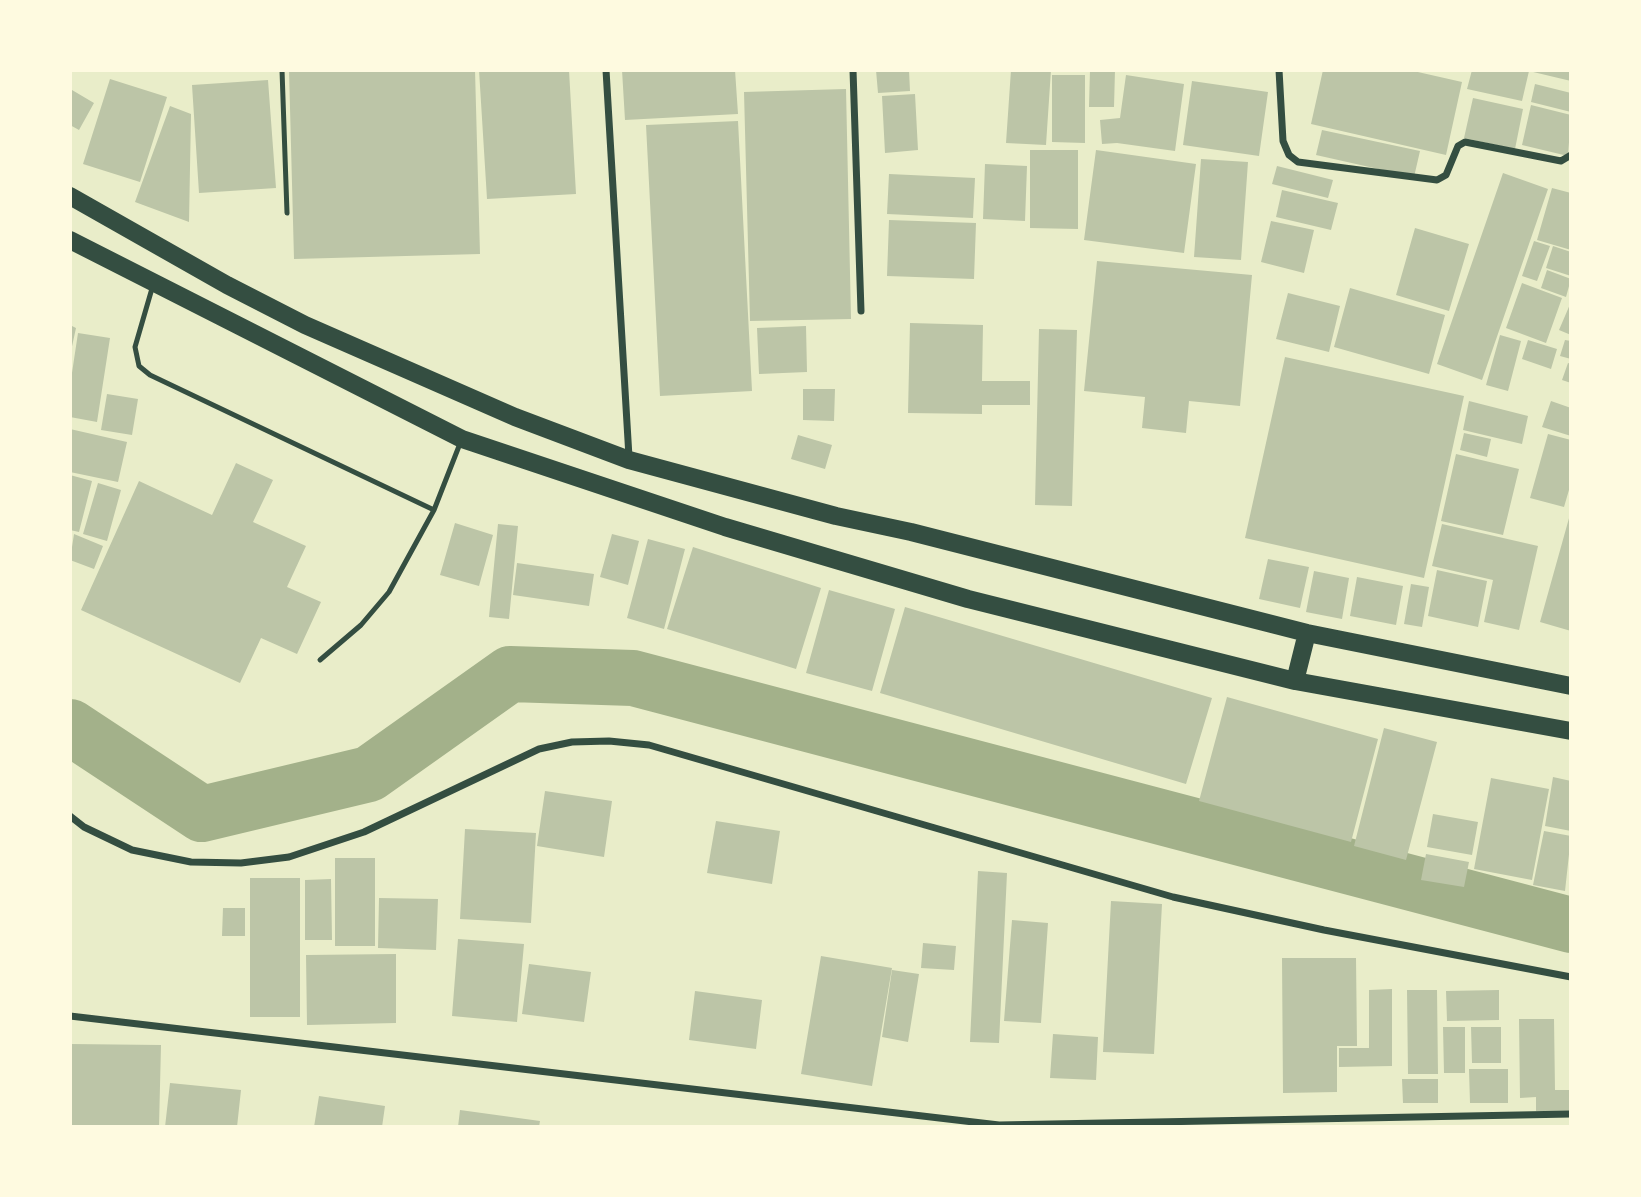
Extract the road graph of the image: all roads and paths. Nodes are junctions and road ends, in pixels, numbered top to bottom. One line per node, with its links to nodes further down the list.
1 (282, 70): 7 (lane)
2 (606, 70): 12 (street)
3 (853, 70): 10 (street)
4 (1279, 70): 5 (street)
5 (1571, 155)
6 (70, 196): 12 (main road)
7 (287, 213)
8 (70, 240): 9 (main road)
9 (154, 282): 11 (main road); 13 (lane)
10 (861, 311)
11 (462, 439): 13 (lane); 16 (main road)
12 (629, 460): 14 (main road)
13 (434, 510): 15 (lane)
14 (1307, 633): 16 (main road); 17 (main road)
15 (320, 660)
16 (1295, 681): 18 (main road)
17 (1571, 686)
18 (1571, 731)
19 (70, 816): 20 (street)
20 (1571, 977)
21 (70, 1016): 23 (street)
22 (1571, 1114): 24 (street)
23 (999, 1126): 24 (street)
24 (1059, 1126)

